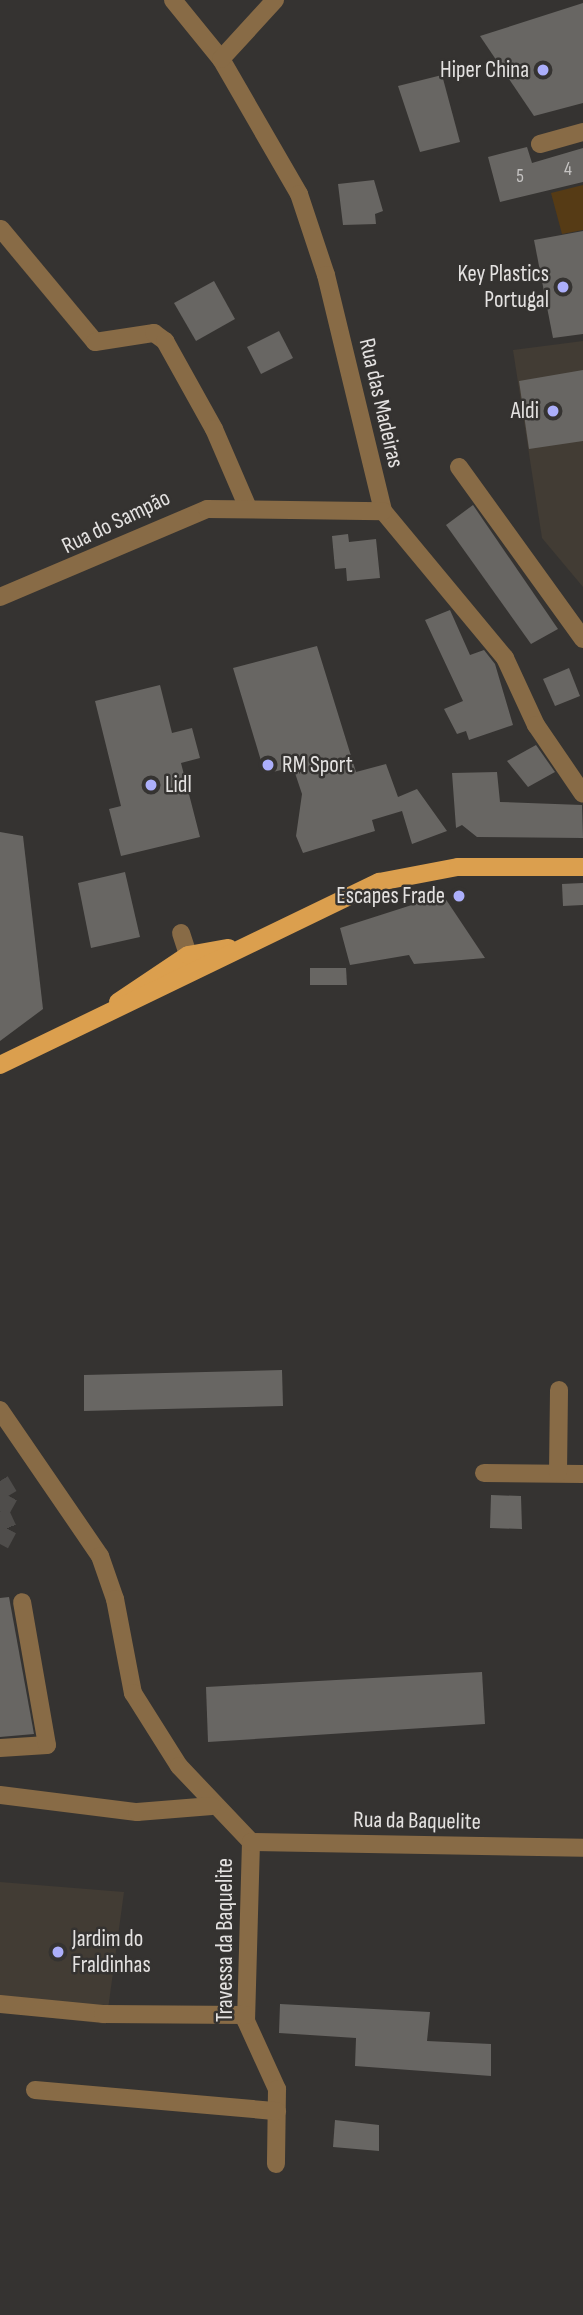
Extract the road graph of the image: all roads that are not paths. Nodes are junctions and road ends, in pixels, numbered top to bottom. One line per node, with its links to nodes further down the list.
1 (173, 0): 3 (street, Rua das Madeiras)
2 (275, 0): 3 (street)
3 (222, 59): 9 (street, Rua das Madeiras)
4 (583, 131): 5 (street)
5 (540, 144)
6 (1, 229): 8 (street)
7 (459, 467): 11 (street)
8 (248, 508): 9 (street, Rua do Sampão); 10 (street, Rua do Sampão)
9 (383, 511): 12 (street, Rua das Madeiras)
10 (0, 597)
11 (583, 639)
12 (583, 794)
13 (583, 867): 15 (main road)
14 (181, 933): 16 (street)
15 (242, 945): 16 (main road); 17 (main road)
16 (188, 955): 17 (main road); 18 (main road)
17 (183, 978): 18 (main road)
18 (109, 1012): 19 (main road)
19 (0, 1065)
20 (559, 1390): 23 (street)
21 (0, 1410): 28 (street, Travessa da Baquelite)
22 (484, 1473): 23 (street)
23 (558, 1473): 24 (street)
24 (583, 1474)
25 (22, 1602): 26 (street)
26 (0, 1748)
27 (0, 1795): 28 (street)
28 (212, 1806): 29 (street, Travessa da Baquelite)
29 (251, 1842): 30 (street, Rua da Baquelite); 32 (street, Travessa da Baquelite)
30 (583, 1848)
31 (0, 2004): 32 (street)
32 (246, 2015): 34 (street, Travessa da Baquelite)
33 (36, 2090): 34 (street)
34 (277, 2110): 35 (street, Travessa da Baquelite)
35 (276, 2164)

